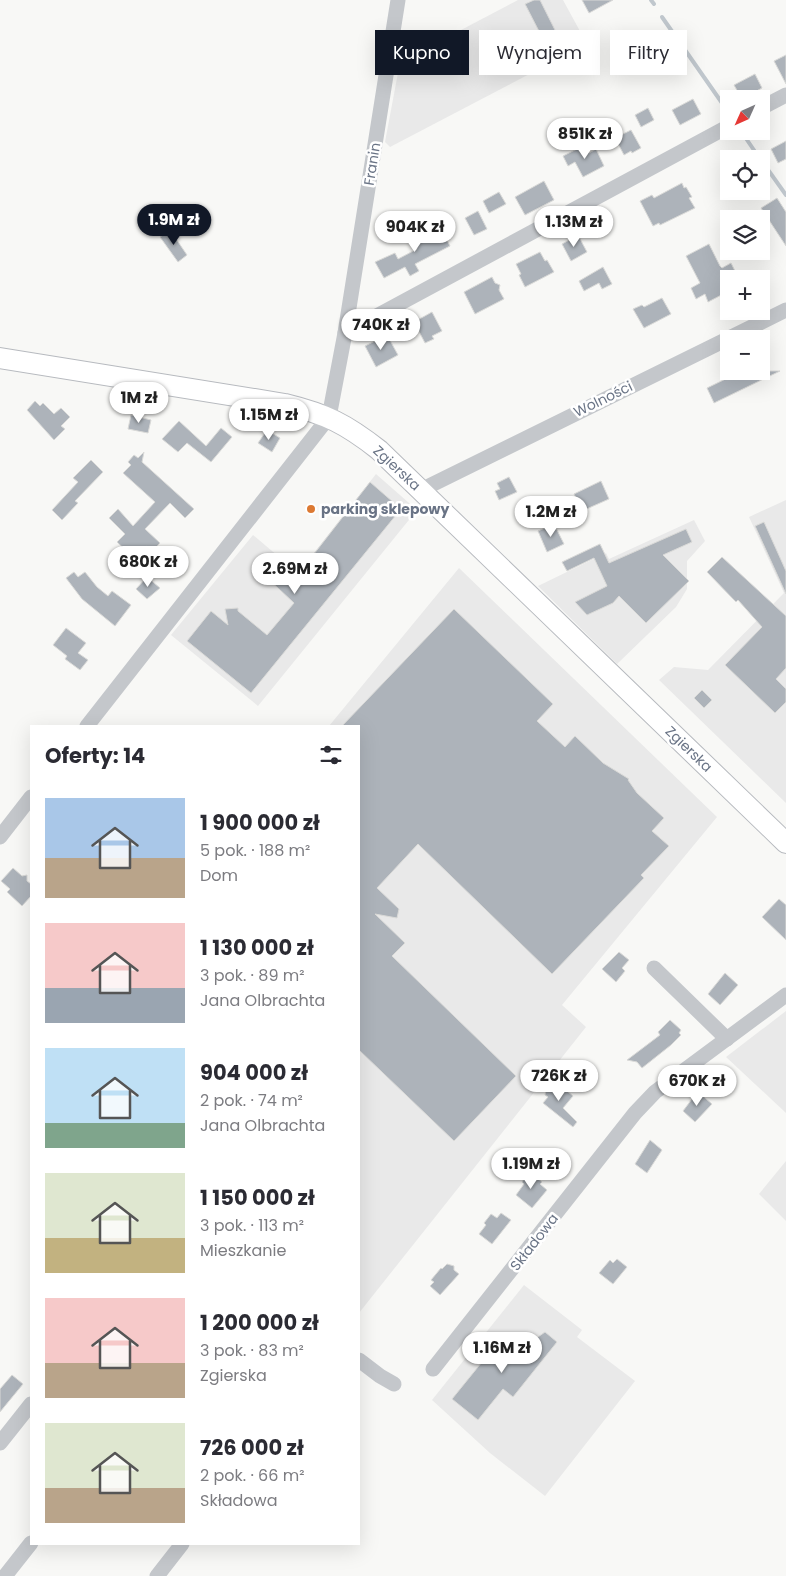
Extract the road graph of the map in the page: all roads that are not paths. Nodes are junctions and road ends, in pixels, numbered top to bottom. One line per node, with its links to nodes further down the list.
1 (398, 0): 6 (street, Franin)
2 (786, 95): 3 (street)
3 (770, 103)
4 (720, 131): 6 (street)
5 (786, 310): 9 (street, Wolności)
6 (345, 333): 8 (street, Franin)
7 (0, 358): 8 (main road, Zgierska)
8 (329, 417): 9 (main road, Zgierska); 10 (street)
9 (421, 490): 13 (main road, Zgierska)
10 (88, 725)
11 (30, 798): 12 (street)
12 (0, 837)
13 (786, 843)
14 (654, 968): 16 (street)
15 (786, 996): 16 (street, Składowa)
16 (727, 1039): 18 (street, Składowa)
17 (360, 1361): 19 (street)
18 (433, 1370)
19 (394, 1384)
20 (30, 1405): 21 (street)
21 (0, 1443)
22 (30, 1544): 24 (street)
23 (181, 1545): 25 (street)
24 (5, 1576)
25 (157, 1576)

